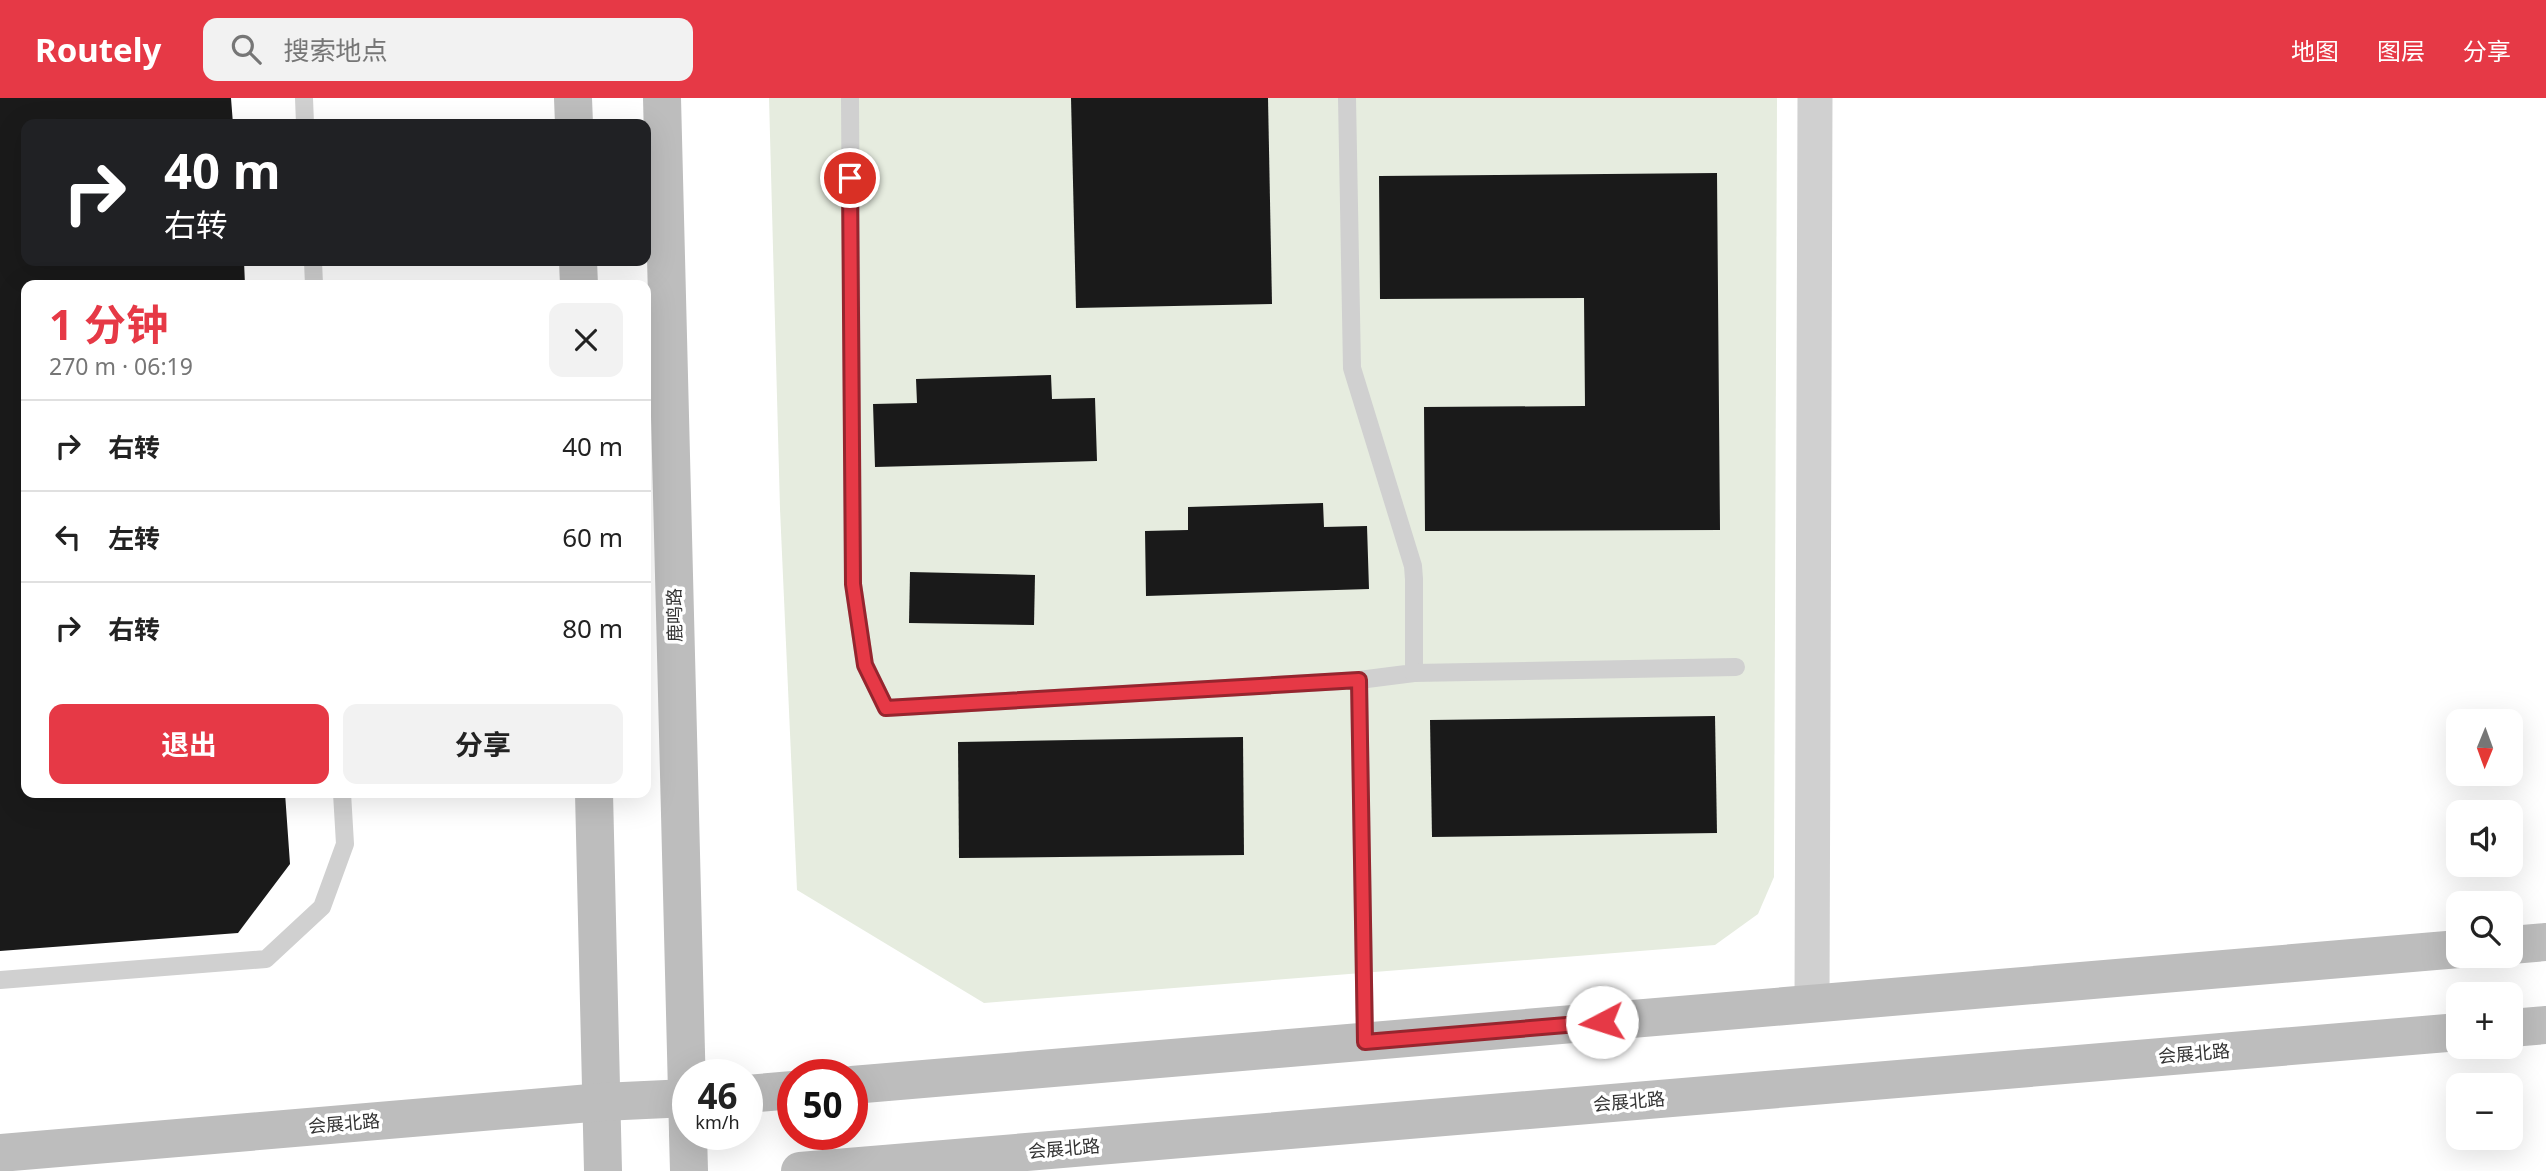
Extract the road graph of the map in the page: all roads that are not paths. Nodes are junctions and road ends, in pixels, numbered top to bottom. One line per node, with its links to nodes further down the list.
1 (304, 98): 7 (lane)
2 (573, 98): 8 (main road)
3 (662, 98): 23 (main road, 鹿鸣路)
4 (850, 98): 11 (lane)
5 (1347, 98): 10 (lane)
6 (1815, 98): 18 (street)
7 (305, 119)
8 (574, 119)
9 (1736, 667): 10 (lane)
10 (1414, 673): 11 (lane)
11 (1359, 680): 22 (lane)
12 (342, 798): 17 (lane)
13 (594, 798): 26 (main road)
14 (2546, 942): 15 (main road)
15 (2523, 944)
16 (2446, 950): 18 (main road)
17 (0, 980)
18 (1812, 1004): 22 (main road)
19 (2546, 1025): 20 (main road)
20 (2523, 1027)
21 (2446, 1033): 31 (main road, 会展北路)
22 (1365, 1042): 24 (main road)
23 (686, 1059)
24 (868, 1084)
25 (672, 1099): 26 (main road, 会展北路)
26 (602, 1102): 28 (main road, 会展北路); 29 (main road)
27 (688, 1150): 30 (main road, 鹿鸣路)
28 (0, 1153)
29 (603, 1171)
30 (689, 1171)
31 (800, 1171)

